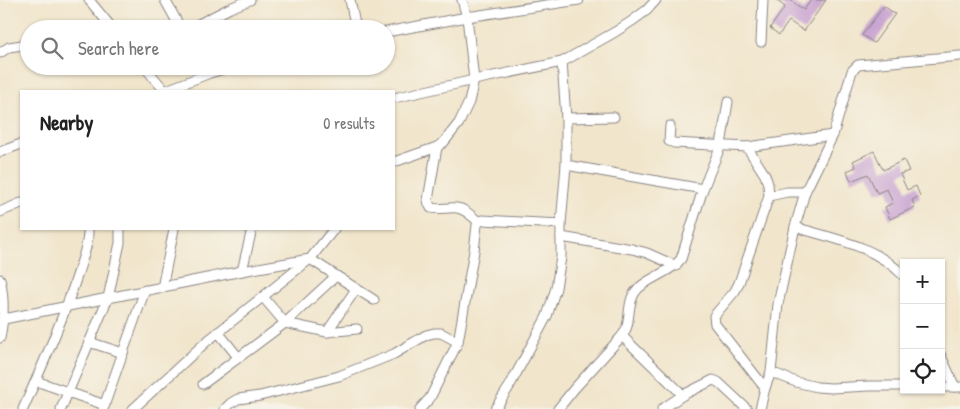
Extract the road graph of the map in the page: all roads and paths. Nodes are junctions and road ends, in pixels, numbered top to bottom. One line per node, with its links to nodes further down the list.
1 (88, 0): 10 (street)
2 (165, 0): 11 (street)
3 (250, 0): 12 (street)
4 (350, 0): 13 (street)
5 (462, 0): 9 (street)
6 (579, 0): 9 (street)
7 (656, 0): 19 (street)
8 (763, 0): 15 (street)
9 (466, 17): 14 (street); 22 (street)
10 (105, 20)
11 (176, 20)
12 (207, 20)
13 (354, 20)
14 (395, 30)
15 (761, 42)
16 (20, 45): 17 (street)
17 (0, 53)
18 (960, 56): 30 (street)
19 (562, 62): 22 (street); 28 (street)
20 (152, 75): 23 (street)
21 (198, 75): 24 (street)
22 (474, 80): 25 (street); 33 (street)
23 (164, 90)
24 (167, 90)
25 (395, 98)
26 (728, 102): 32 (street)
27 (614, 117): 28 (street)
28 (566, 118): 37 (street)
29 (670, 126): 32 (street)
30 (833, 136): 34 (street); 39 (street)
31 (20, 144): 35 (street)
32 (722, 144): 34 (street); 38 (street)
33 (437, 147): 36 (street); 43 (street)
34 (747, 147): 40 (street)
35 (0, 152)
36 (395, 162)
37 (566, 165): 38 (street); 44 (street)
38 (703, 189): 53 (street)
39 (805, 192): 40 (street); 45 (street)
40 (769, 196): 82 (street)
41 (20, 203): 42 (street)
42 (0, 212)
43 (479, 222): 44 (street); 73 (street)
44 (561, 224): 51 (street)
45 (795, 227): 55 (street); 77 (street)
46 (88, 230): 64 (street)
47 (120, 230): 62 (street)
48 (174, 230): 58 (street)
49 (252, 230): 54 (street)
50 (333, 230): 52 (street)
51 (561, 238): 53 (street); 91 (street)
52 (310, 260): 54 (street); 56 (street); 61 (street)
53 (676, 266): 70 (street)
54 (242, 271): 58 (street)
55 (900, 272)
56 (336, 276): 59 (street); 66 (street)
57 (0, 279): 65 (street)
58 (162, 288): 60 (street)
59 (356, 288): 63 (street); 69 (street)
60 (145, 290): 62 (street); 74 (street)
61 (263, 297): 66 (street); 68 (street)
62 (108, 298): 64 (street); 72 (street)
63 (374, 300)
64 (67, 307): 65 (street); 78 (street)
65 (4, 319): 71 (street)
66 (285, 323): 69 (street); 75 (street)
67 (357, 329): 69 (street)
68 (218, 332): 75 (street); 88 (street)
69 (327, 332)
70 (622, 336): 84 (street); 92 (street)
71 (0, 338)
72 (89, 342): 74 (street); 83 (street)
73 (458, 342): 89 (street); 90 (street)
74 (123, 353): 85 (street)
75 (238, 357): 79 (street)
76 (945, 364): 81 (street)
77 (771, 372): 80 (street); 82 (street)
78 (36, 381): 83 (street); 86 (street)
79 (203, 384)
80 (900, 386)
81 (957, 387)
82 (765, 388): 95 (street)
83 (68, 392): 85 (street); 87 (street)
84 (683, 395): 93 (street); 94 (street)
85 (104, 407)
86 (23, 409)
87 (61, 409)
88 (133, 409)
89 (225, 409)
90 (420, 409)
91 (495, 409)
92 (558, 409)
93 (662, 409)
94 (747, 409)
95 (760, 409)

